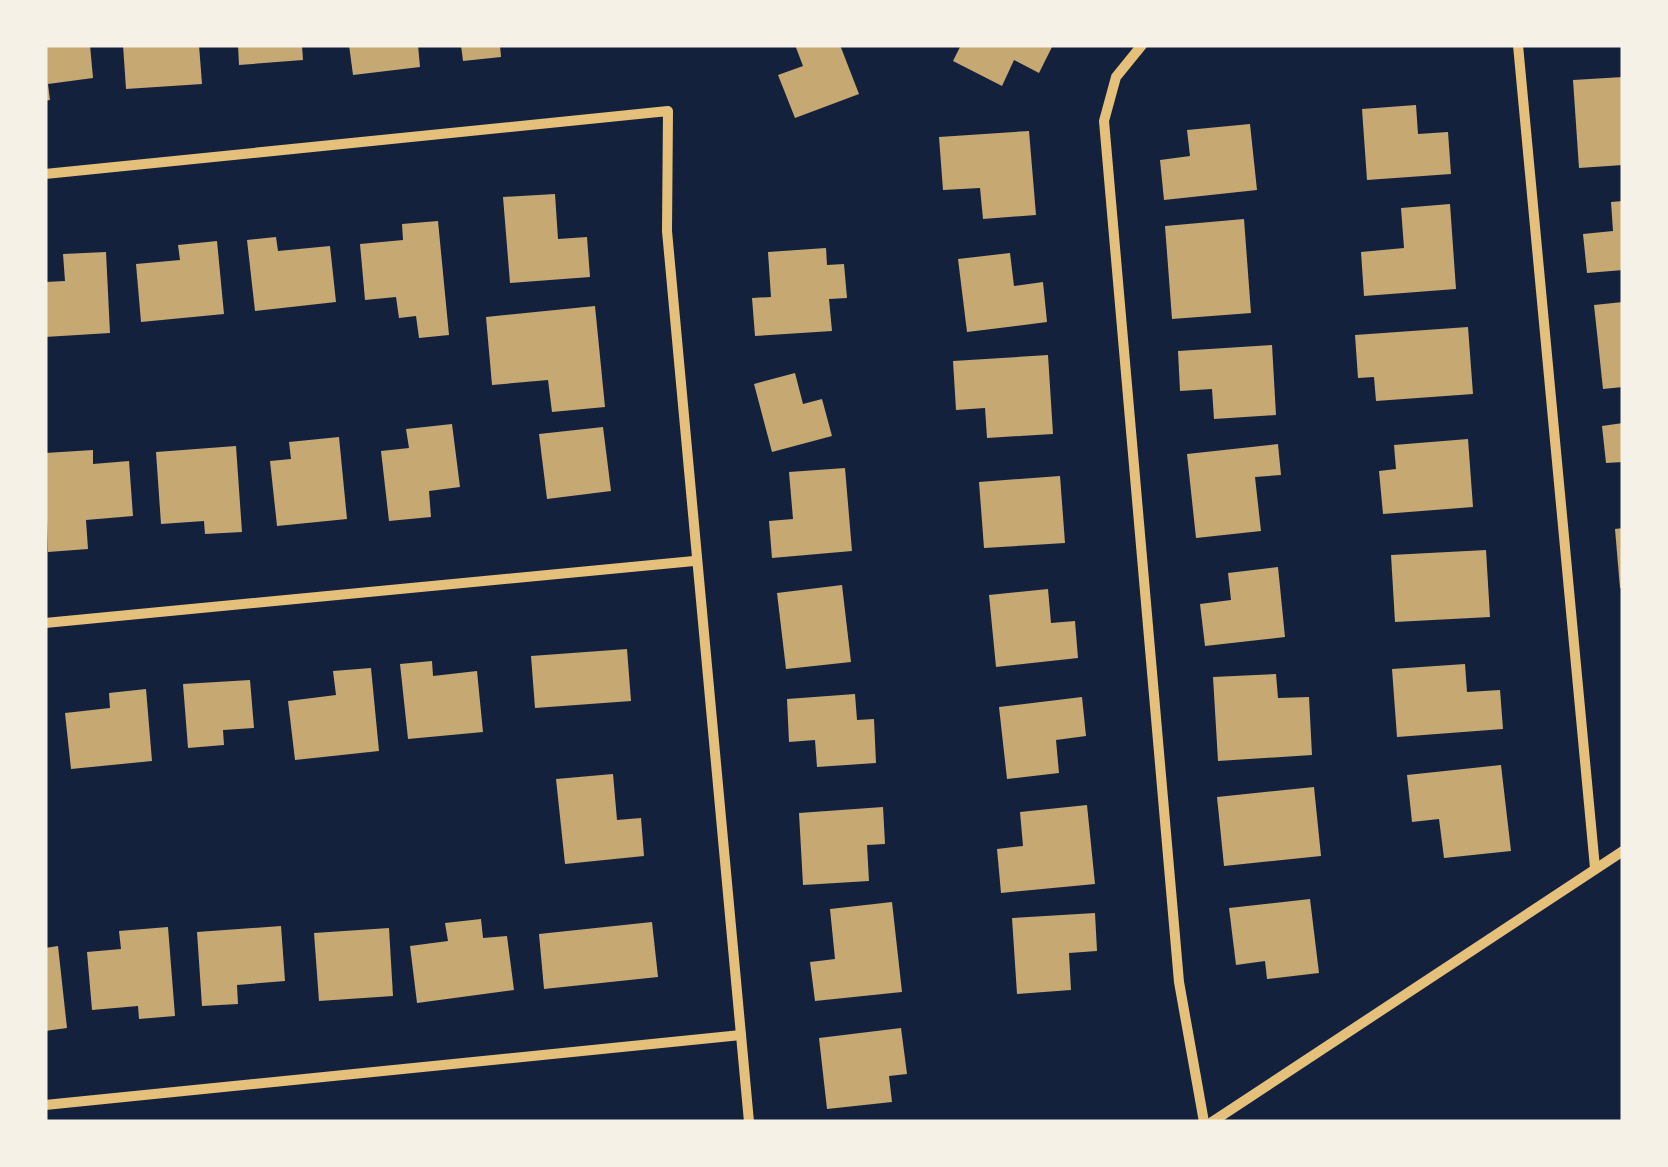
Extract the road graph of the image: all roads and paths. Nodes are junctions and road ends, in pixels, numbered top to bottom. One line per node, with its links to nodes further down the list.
1 (1142, 45): 11 (street)
2 (1518, 45): 7 (street)
3 (45, 174): 4 (street)
4 (694, 561): 5 (street); 8 (street)
5 (45, 623)
6 (1623, 851): 7 (street)
7 (1595, 868): 12 (street)
8 (741, 1035): 9 (street); 10 (street)
9 (45, 1105)
10 (749, 1122)
11 (1204, 1122)
12 (1212, 1122)

